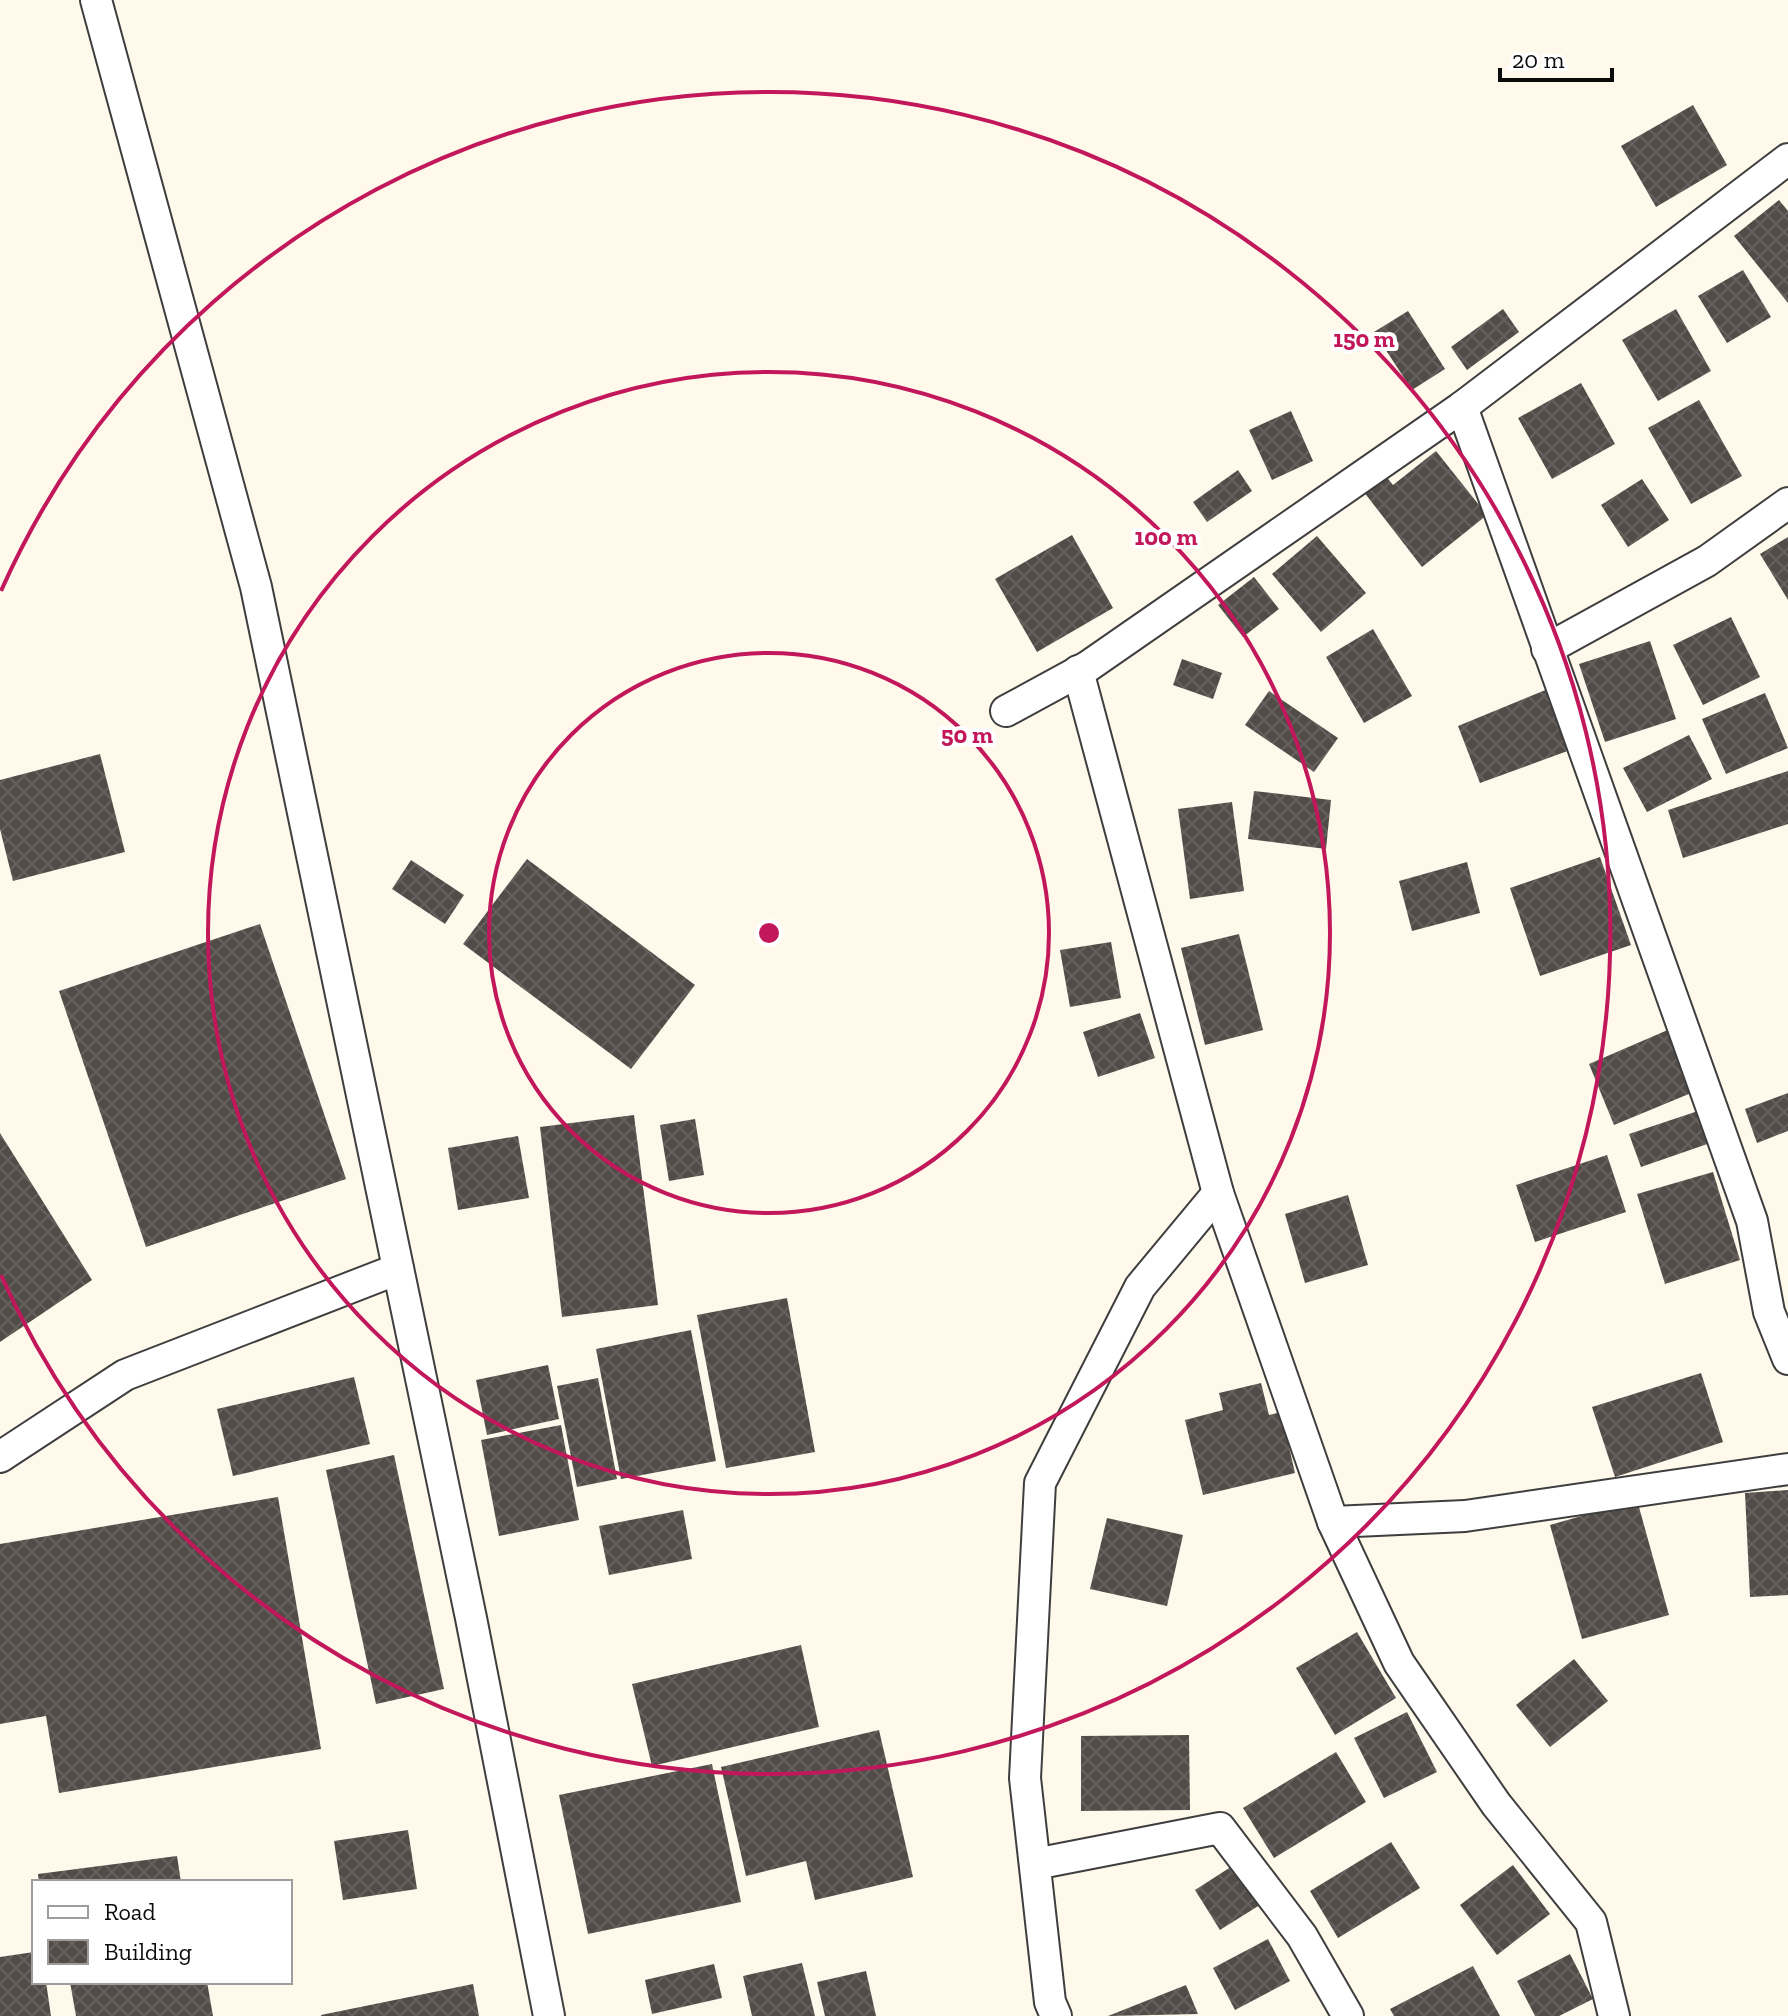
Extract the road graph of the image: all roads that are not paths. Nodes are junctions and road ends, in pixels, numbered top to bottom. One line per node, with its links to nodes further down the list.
1 (96, 0): 9 (street)
2 (1788, 159): 3 (street)
3 (1462, 407): 5 (street); 6 (street)
4 (1788, 503): 5 (street)
5 (1547, 649): 10 (street)
6 (1078, 671): 7 (street); 8 (street)
7 (1006, 711)
8 (1218, 1193): 13 (street); 14 (street)
9 (398, 1269): 11 (street); 15 (street)
10 (1788, 1359)
11 (0, 1457)
12 (1788, 1469): 13 (street)
13 (1333, 1522): 18 (street)
14 (1035, 1864): 16 (street); 17 (street)
15 (549, 2016)
16 (1056, 2016)
17 (1348, 2016)
18 (1614, 2016)

